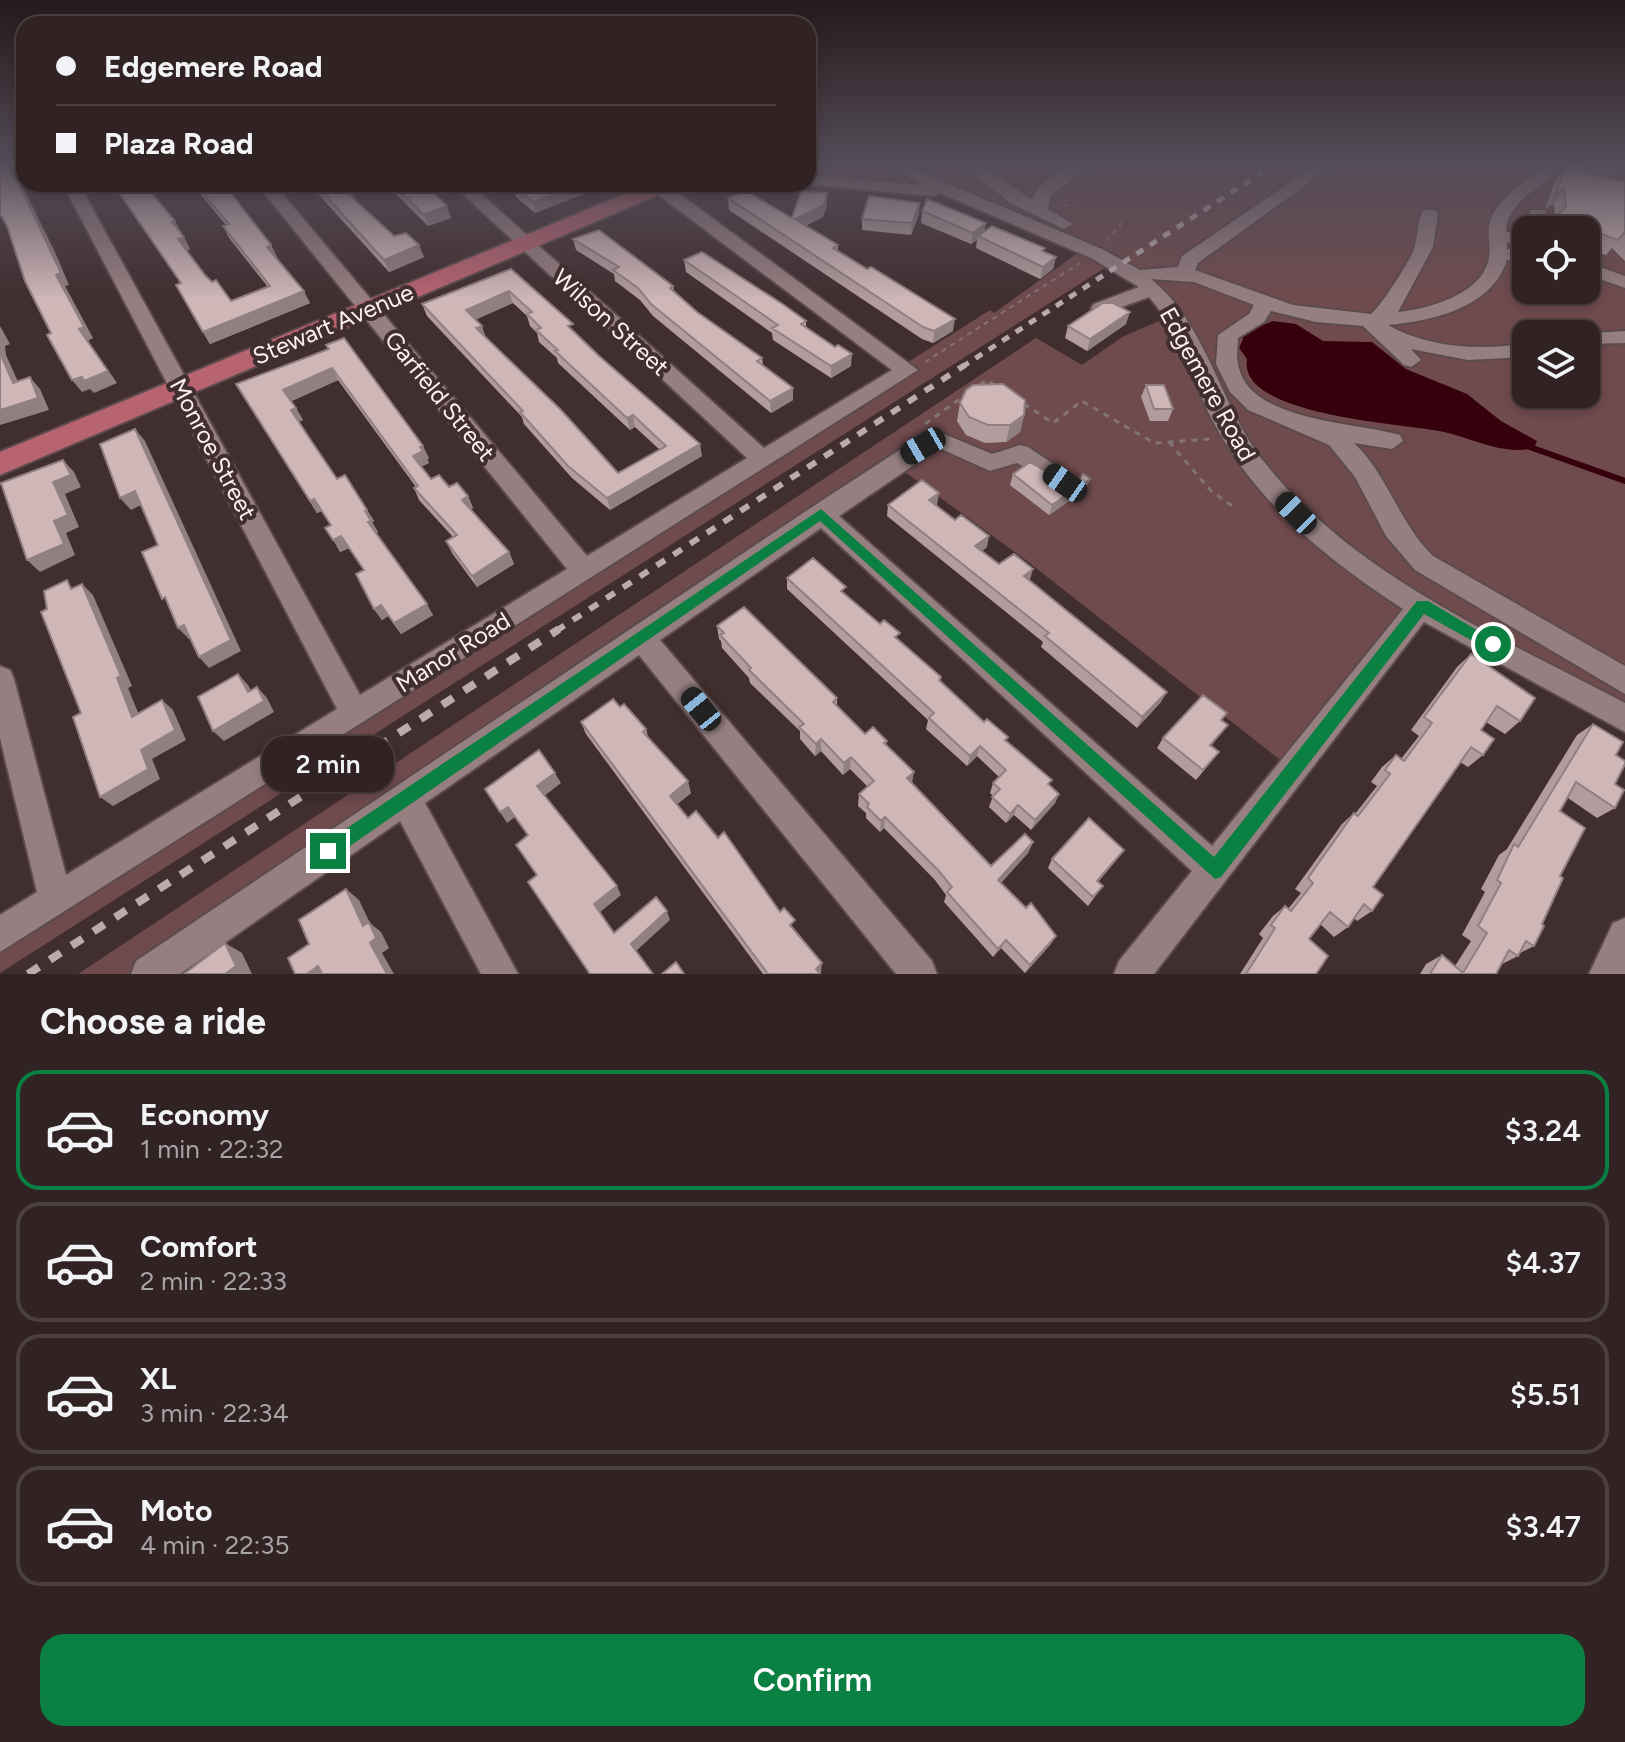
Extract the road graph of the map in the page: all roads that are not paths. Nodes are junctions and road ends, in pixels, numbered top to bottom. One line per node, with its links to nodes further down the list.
1 (85, 209): 29 (street, Monroe Street)
2 (286, 209): 23 (street, Garfield Street)
3 (488, 209): 13 (street, Wilson Street)
4 (607, 209): 13 (main road, Stewart Avenue)
5 (694, 209): 32 (street, Manor Road)
6 (996, 209): 15 (street, Edgemere Road)
7 (1035, 209): 10 (street)
8 (1262, 209): 18 (street)
9 (1505, 209): 14 (street)
10 (1039, 212): 15 (street)
11 (1429, 214): 24 (street)
12 (1512, 239): 14 (street)
13 (525, 244): 23 (main road, Stewart Avenue); 32 (street, Wilson Street)
14 (1500, 247): 16 (street); 24 (street)
15 (1098, 248): 19 (street, Edgemere Road)
16 (1512, 250)
17 (1600, 265): 20 (street)
18 (1185, 274): 19 (street); 21 (street)
19 (1146, 279): 22 (street); 37 (street, Edgemere Road)
20 (1625, 282)
21 (1265, 303): 24 (street); 30 (street)
22 (1101, 308)
23 (369, 309): 29 (main road, Stewart Avenue); 36 (street, Garfield Street)
24 (1373, 322): 27 (street); 28 (street)
25 (1625, 337): 26 (street)
26 (1600, 338)
27 (1512, 352)
28 (1411, 360)
29 (180, 388): 33 (main road, Stewart Avenue); 41 (street, Monroe Street)
30 (1316, 427): 31 (street); 40 (street)
31 (1392, 441)
32 (762, 459): 36 (street, Manor Road)
33 (0, 464)
34 (1065, 483): 35 (street)
35 (821, 514): 38 (street); 44 (street)
36 (584, 571): 41 (street, Manor Road)
37 (1422, 605): 42 (street, Edgemere Road); 44 (street)
38 (641, 637): 43 (street); 50 (street)
39 (0, 679): 45 (street)
40 (1625, 681)
41 (355, 714): 45 (street, Manor Road)
42 (1625, 718)
43 (405, 798): 48 (street); 49 (street)
44 (1215, 870): 51 (street)
45 (56, 900): 46 (street, Manor Road)
46 (0, 935)
47 (1625, 935): 52 (street)
48 (149, 974)
49 (500, 974)
50 (919, 974)
51 (1132, 974)
52 (1607, 974)

